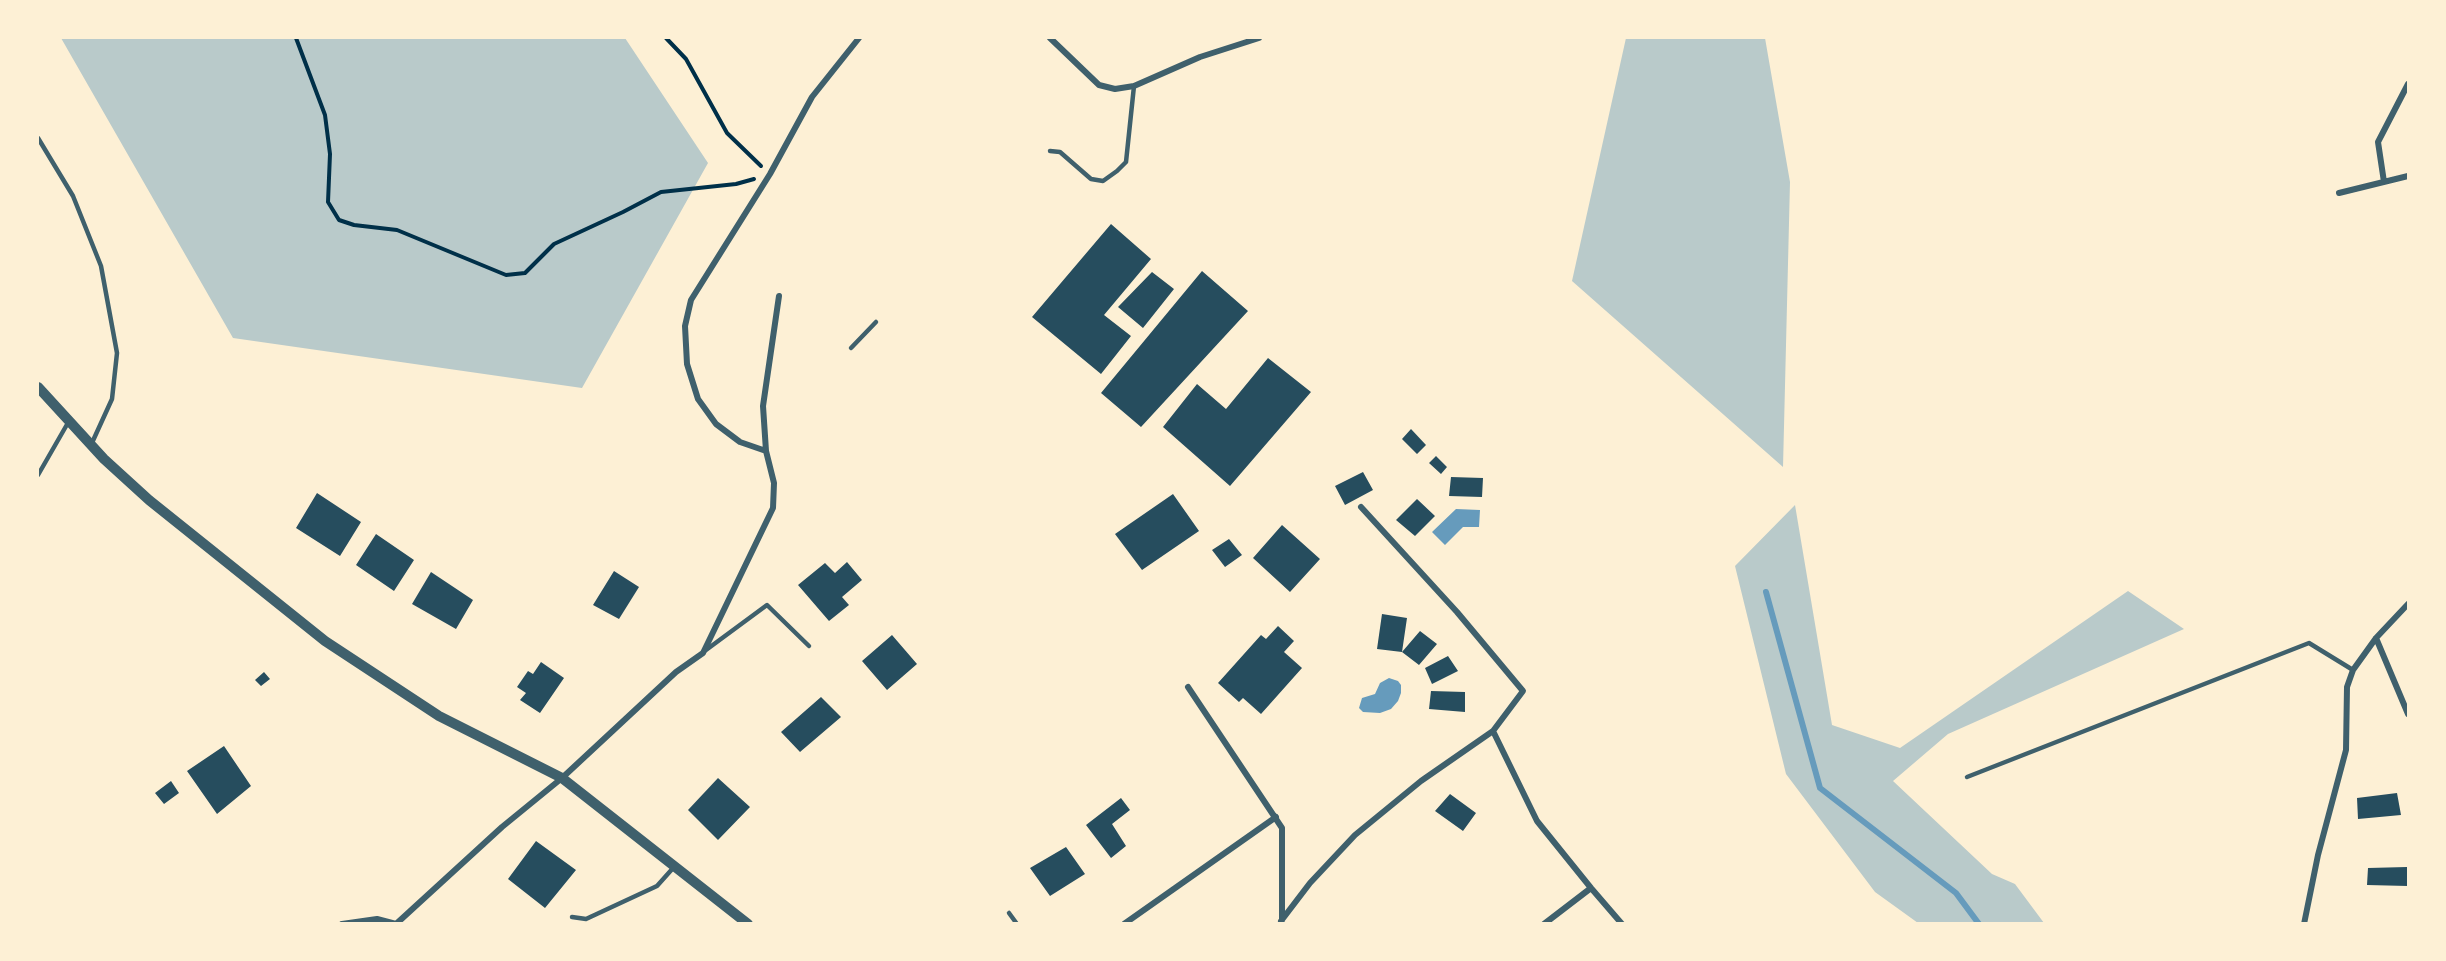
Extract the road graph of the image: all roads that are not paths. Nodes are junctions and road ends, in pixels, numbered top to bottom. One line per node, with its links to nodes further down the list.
1 (859, 38): 17 (street)
2 (1050, 38): 5 (street)
3 (1259, 38): 5 (street)
4 (2409, 84): 9 (street)
5 (1134, 86): 7 (lane)
6 (38, 138): 16 (lane)
7 (1050, 151)
8 (2409, 176): 9 (street)
9 (2384, 182): 10 (street)
10 (2339, 193)
11 (779, 296): 17 (street)
12 (876, 322): 13 (lane)
13 (850, 348)
14 (38, 387): 15 (street)
15 (69, 421): 16 (street); 18 (lane)
16 (91, 445): 29 (street)
17 (766, 451): 23 (street)
18 (38, 475)
19 (1361, 507): 27 (street)
20 (2409, 604): 21 (street)
21 (2376, 638): 24 (street); 26 (street)
22 (808, 646): 23 (lane)
23 (703, 653): 29 (street)
24 (2353, 670): 28 (lane); 43 (street)
25 (1188, 687): 30 (street)
26 (2409, 714)
27 (1493, 731): 32 (street); 35 (street)
28 (1967, 777)
29 (562, 778): 31 (street); 36 (street)
30 (1276, 817): 35 (street); 40 (street)
31 (676, 865): 34 (lane); 38 (street)
32 (1591, 888): 41 (street); 42 (street)
33 (1009, 913): 39 (lane)
34 (572, 917)
35 (1281, 922)
36 (396, 923): 37 (street)
37 (342, 924)
38 (748, 924)
39 (1017, 924)
40 (1125, 924)
41 (1544, 924)
42 (1622, 924)
43 (2304, 924)

